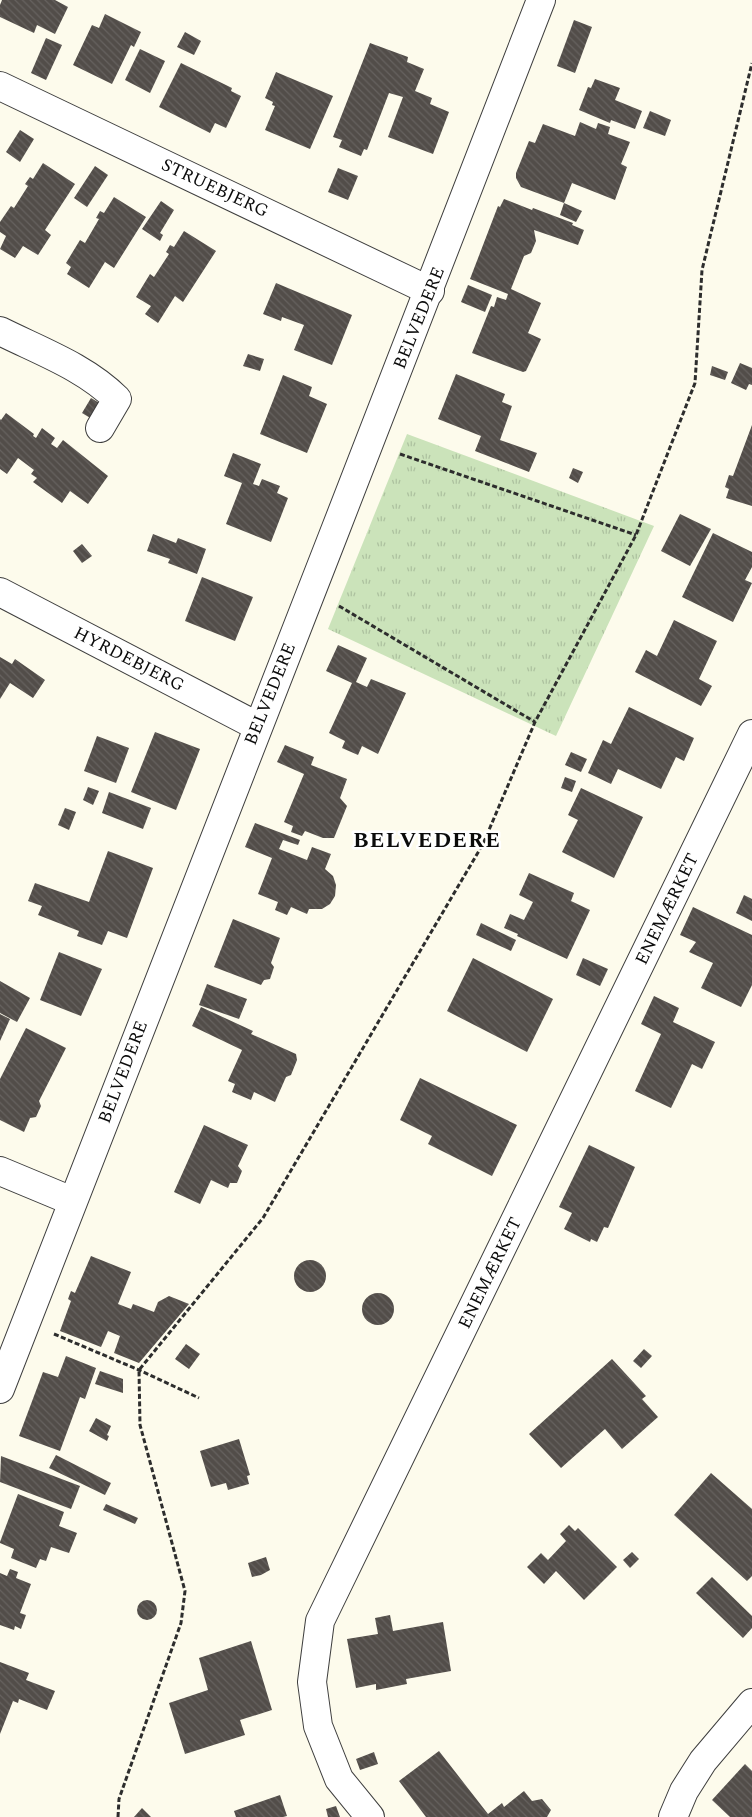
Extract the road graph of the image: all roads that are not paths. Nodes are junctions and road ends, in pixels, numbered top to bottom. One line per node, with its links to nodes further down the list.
1 (541, 0): 3 (street, BELVEDERE)
2 (0, 86): 3 (street, STRUEBJERG)
3 (430, 291): 7 (street, BELVEDERE)
4 (0, 331): 5 (street)
5 (100, 428)
6 (0, 592): 7 (street, HYRDEBJERG)
7 (257, 726): 10 (street, BELVEDERE)
8 (752, 734): 13 (street, ENEMÆRKET)
9 (0, 1171): 10 (street)
10 (72, 1201): 11 (street, BELVEDERE)
11 (0, 1389)
12 (752, 1703): 14 (street)
13 (370, 1817)
14 (673, 1817)

